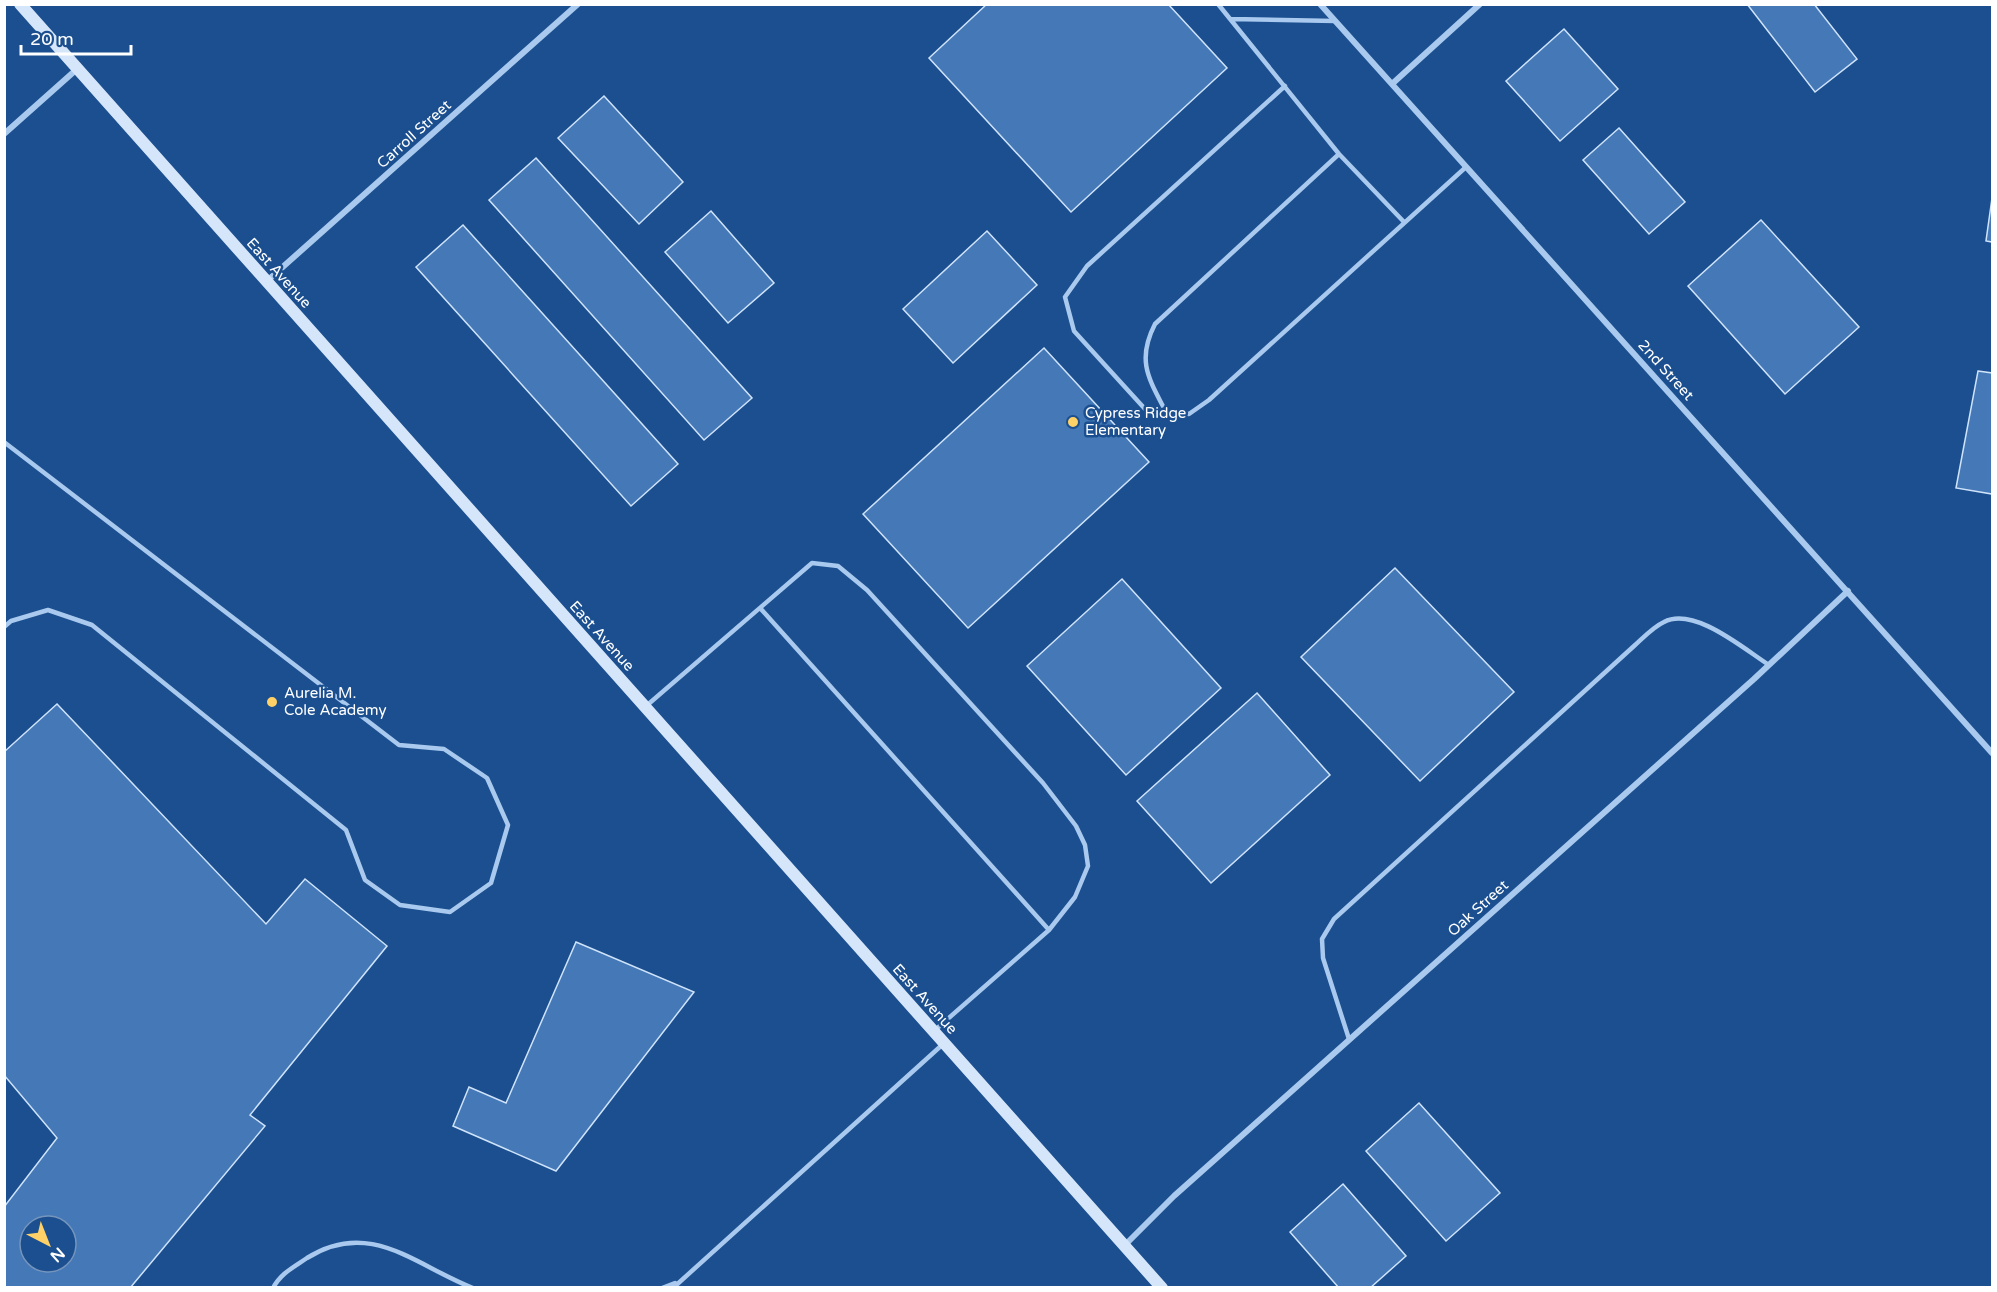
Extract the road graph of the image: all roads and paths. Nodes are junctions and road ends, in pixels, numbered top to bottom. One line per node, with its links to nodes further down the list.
1 (20, 4): 8 (street, East Avenue)
2 (578, 4): 15 (street, Carroll Street)
3 (1218, 4): 6 (lane)
4 (1320, 4): 7 (street, 2nd Street)
5 (1480, 4): 9 (street)
6 (1231, 19): 7 (lane); 10 (lane)
7 (1335, 21): 9 (street, 2nd Street)
8 (77, 69): 11 (street); 15 (street, East Avenue)
9 (1392, 84): 13 (street, 2nd Street)
10 (1285, 86): 12 (lane); 16 (lane)
11 (4, 134)
12 (1339, 154): 14 (lane); 16 (lane)
13 (1466, 166): 14 (lane); 18 (street, 2nd Street)
14 (1404, 222): 16 (lane)
15 (266, 282): 22 (street, East Avenue)
16 (1166, 412)
17 (4, 442): 20 (lane)
18 (1848, 591): 21 (street, Oak Street); 23 (street, 2nd Street)
19 (760, 608): 22 (lane); 24 (lane); 24 (lane)
20 (4, 627)
21 (1769, 665): 26 (street, Oak Street); 26 (lane)
22 (645, 707): 25 (street, East Avenue)
23 (1992, 753)
24 (1049, 930): 25 (lane)
25 (934, 1030): 27 (street, East Avenue)
26 (1349, 1039): 28 (street, Oak Street)
27 (944, 1043): 28 (street, East Avenue); 29 (lane)
28 (1125, 1245): 33 (street, East Avenue)
29 (674, 1285): 32 (lane)
30 (273, 1287): 31 (lane)
31 (472, 1287)
32 (662, 1287)
33 (1162, 1287)

